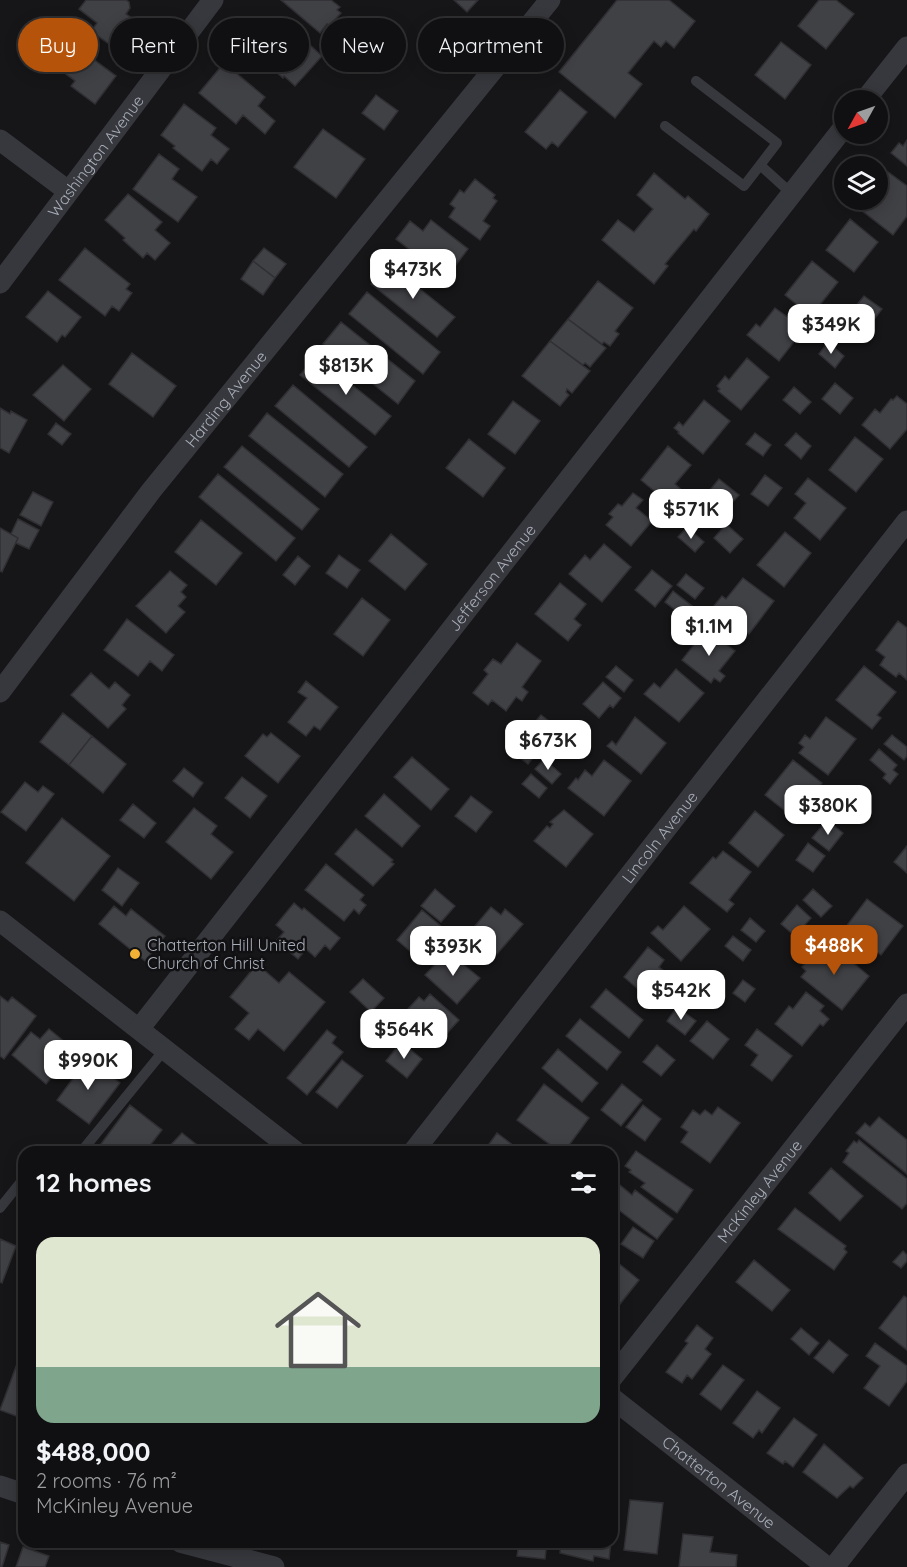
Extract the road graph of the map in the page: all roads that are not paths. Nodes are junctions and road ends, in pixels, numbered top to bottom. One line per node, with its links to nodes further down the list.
1 (213, 0): 10 (street, Washington Avenue)
2 (550, 0): 14 (street, Harding Avenue)
3 (907, 47): 5 (street)
4 (696, 81): 9 (lane)
5 (873, 90)
6 (665, 126): 9 (lane)
7 (0, 140): 10 (street)
8 (834, 140): 11 (street, Jefferson Avenue)
9 (760, 165): 11 (lane)
10 (68, 191): 12 (street, Washington Avenue)
11 (792, 194): 17 (street, Jefferson Avenue)
12 (0, 283)
13 (907, 521): 21 (street, Lincoln Avenue)
14 (0, 692)
15 (0, 921): 17 (street)
16 (907, 1004): 24 (street, McKinley Avenue)
17 (139, 1029): 18 (street)
18 (165, 1049): 19 (lane); 20 (street)
19 (86, 1146)
20 (288, 1146)
21 (418, 1146)
22 (18, 1186): 23 (lane)
23 (0, 1208)
24 (618, 1370)
25 (618, 1403): 31 (street, Chatterton Avenue)
26 (907, 1474): 32 (street)
27 (0, 1486): 28 (street)
28 (18, 1492)
29 (202, 1548): 30 (street)
30 (273, 1567)
31 (826, 1567)
32 (834, 1567)

